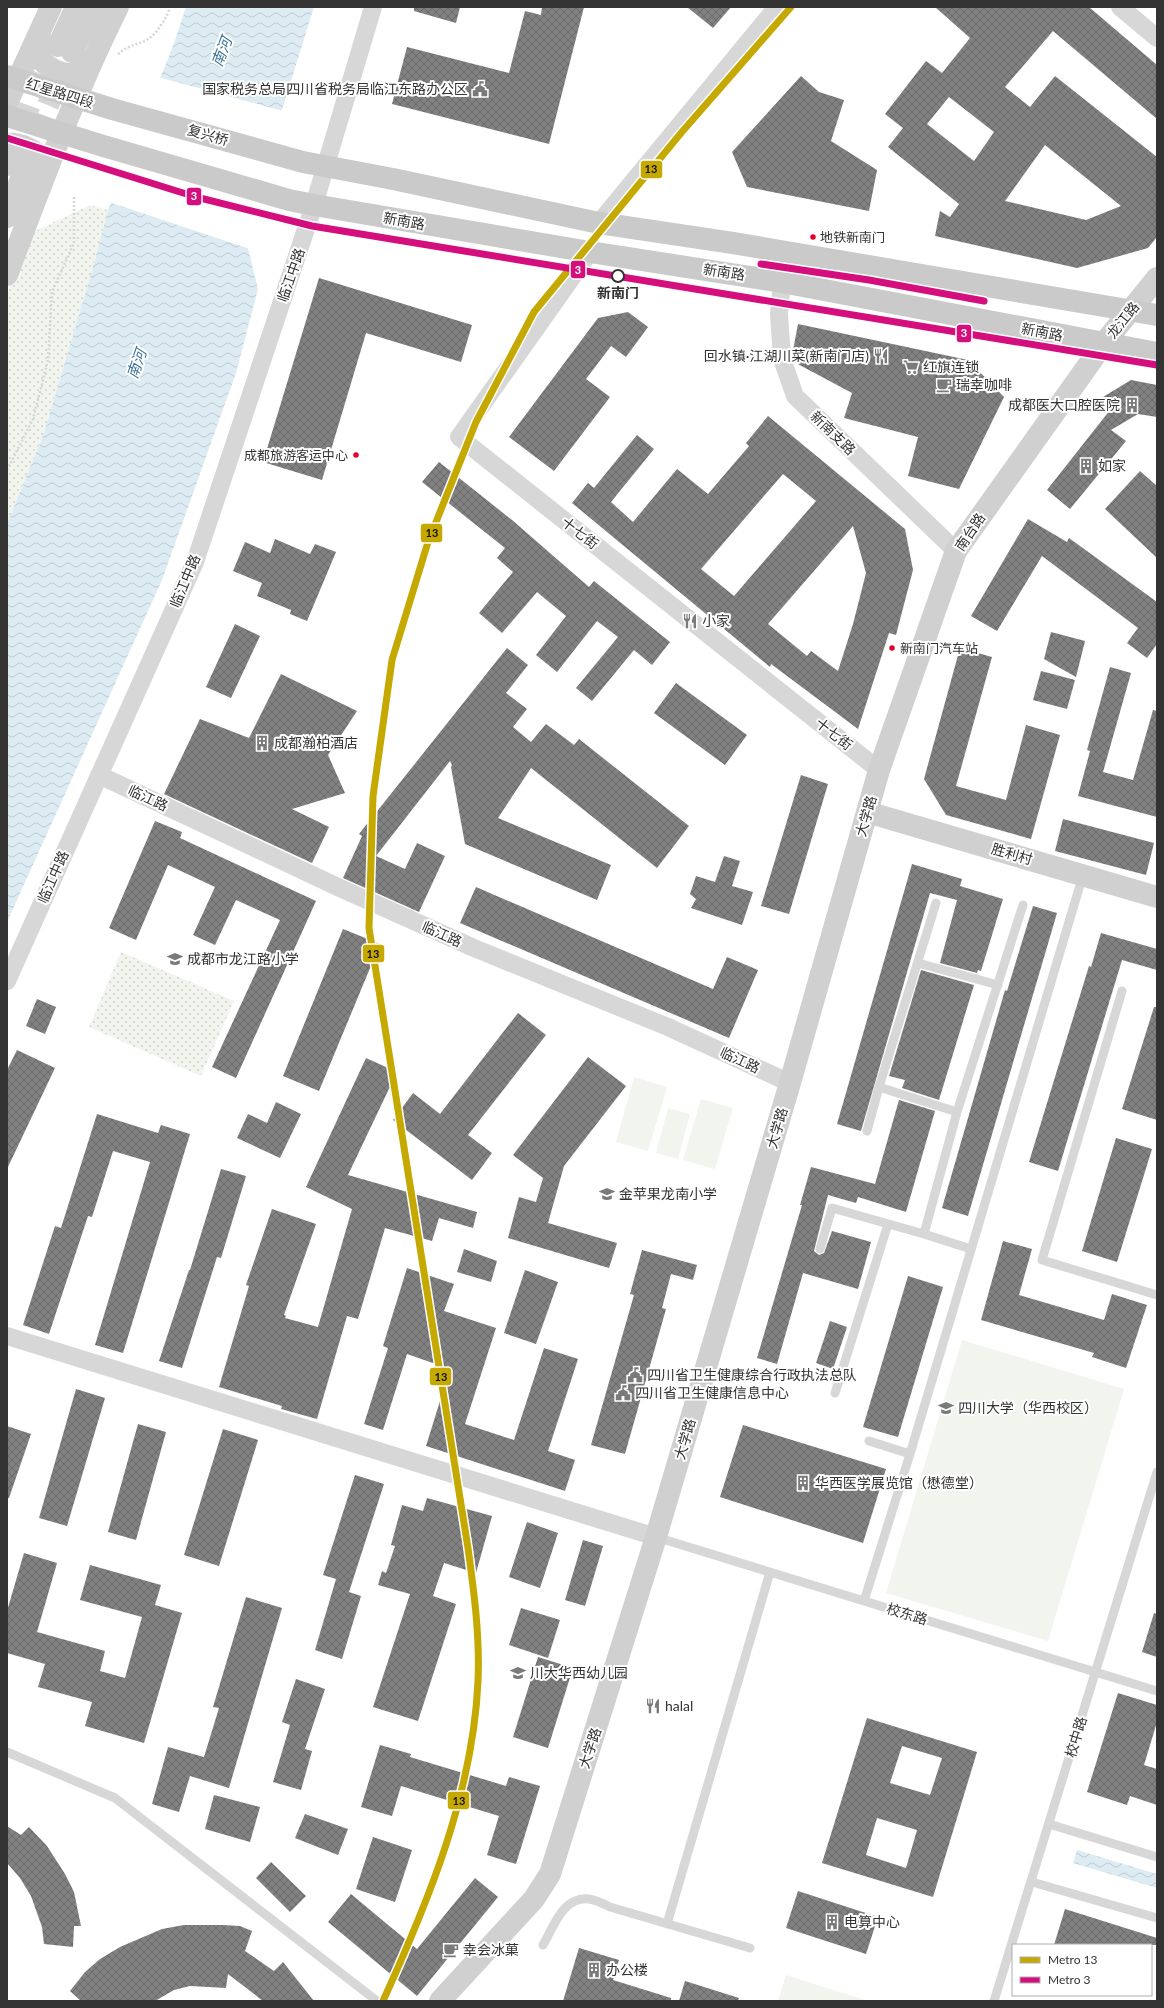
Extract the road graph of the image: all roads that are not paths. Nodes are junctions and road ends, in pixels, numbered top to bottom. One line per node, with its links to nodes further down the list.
1 (51, 7): 8 (street)
2 (76, 7): 10 (street)
3 (94, 7): 10 (street)
4 (118, 7): 10 (street)
5 (373, 7): 18 (street, 临江中路)
6 (778, 7): 22 (street)
7 (1120, 7): 9 (street)
8 (40, 30): 10 (street); 11 (street)
9 (1157, 38)
10 (74, 52): 12 (street)
11 (12, 78): 12 (main road, 红星路四段); 13 (street)
12 (76, 98): 14 (main road, 红星路四段); 16 (street)
13 (7, 103)
14 (112, 109): 18 (main road, 复兴桥)
15 (7, 116): 16 (main road)
16 (61, 133): 19 (street); 20 (main road, 新南路)
17 (12, 158): 19 (street); 21 (street)
18 (326, 166): 20 (street, 临江中路); 22 (main road)
19 (41, 183): 24 (street)
20 (314, 205): 23 (main road, 新南路); 33 (street, 临江中路)
21 (7, 217)
22 (599, 223): 27 (main road)
23 (590, 252): 26 (main road, 新南路); 32 (street, 十七街)
24 (7, 275)
25 (1157, 278): 27 (street, 龙江路)
26 (782, 282): 29 (main road, 新南路); 31 (street, 新南支路)
27 (1131, 310): 28 (main road); 29 (street, 龙江路)
28 (1157, 315)
29 (1104, 344): 30 (main road, 新南路); 31 (street, 南台路)
30 (1157, 353)
31 (956, 551): 32 (street, 南台路)
32 (878, 770): 34 (street, 大学路)
33 (98, 775): 40 (street, 临江中路); 43 (street, 临江路)
34 (867, 812): 35 (street, 胜利村); 43 (street, 大学路)
35 (1083, 875): 36 (street, 胜利村); 50 (lane)
36 (1157, 897)
37 (936, 903): 39 (lane)
38 (1023, 905): 41 (lane)
39 (918, 963): 41 (lane); 44 (lane)
40 (7, 982)
41 (998, 986): 45 (lane)
42 (1122, 991): 51 (lane)
43 (790, 1083): 57 (street, 大学路)
44 (879, 1087): 45 (lane); 46 (lane)
45 (957, 1112): 48 (lane)
46 (867, 1131)
47 (888, 1224): 48 (lane); 49 (lane); 53 (lane)
48 (924, 1234): 50 (lane)
49 (820, 1249)
50 (971, 1249): 55 (lane)
51 (1157, 1295)
52 (7, 1336): 57 (street)
53 (834, 1394)
54 (869, 1441): 55 (lane)
55 (910, 1454): 59 (lane)
56 (1157, 1472): 60 (lane, 校中路)
57 (656, 1537): 58 (lane, 校东路); 73 (street, 大学路)
58 (770, 1572): 59 (lane, 校东路); 67 (lane)
59 (864, 1601): 60 (lane, 校东路)
60 (1095, 1672): 61 (lane, 校东路); 63 (lane, 校中路)
61 (1157, 1691)
62 (7, 1752): 72 (lane)
63 (1049, 1824): 64 (lane); 65 (lane, 校中路)
64 (1157, 1857)
65 (1032, 1882): 66 (lane); 69 (lane, 校中路)
66 (1157, 1918)
67 (667, 1924): 68 (lane); 71 (lane)
68 (543, 1944)
69 (1012, 1944)
70 (1012, 1945): 74 (lane, 校中路)
71 (750, 1948)
72 (377, 2001)
73 (440, 2001)
74 (994, 2001)

